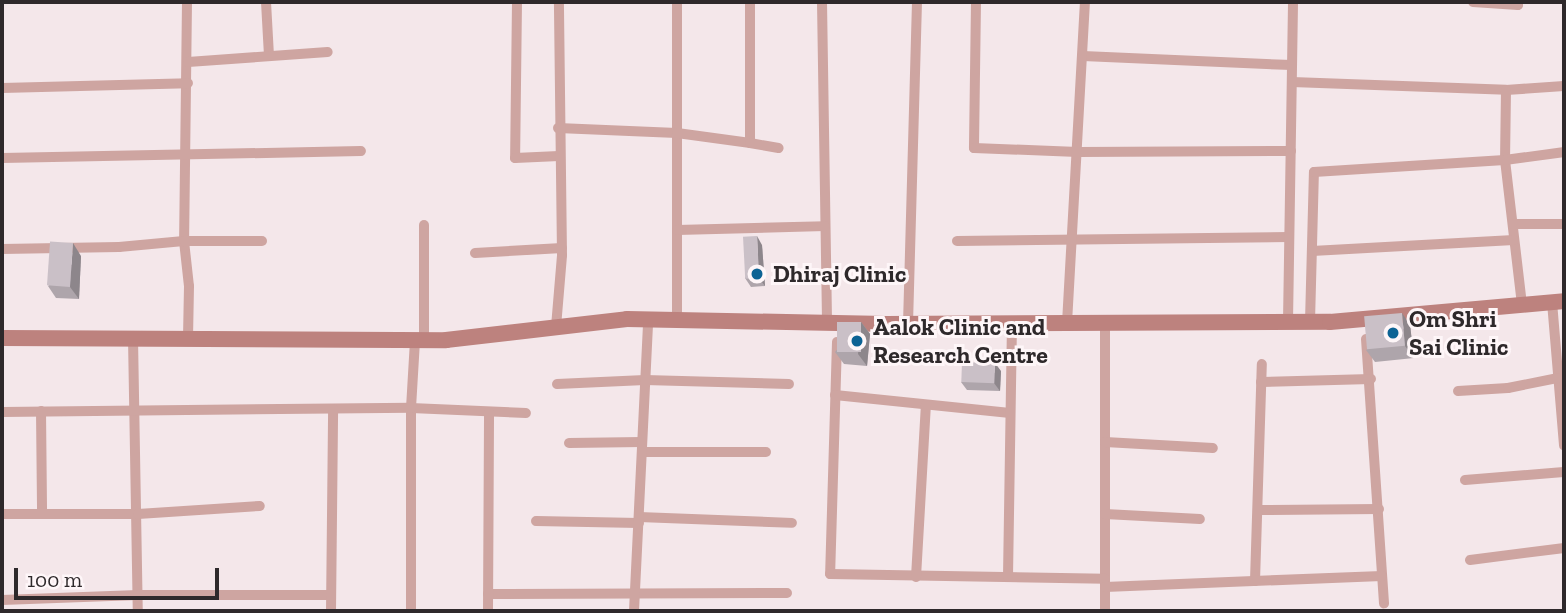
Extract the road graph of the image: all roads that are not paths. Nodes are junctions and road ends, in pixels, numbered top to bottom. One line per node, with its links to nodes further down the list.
1 (187, 2): 17 (street)
2 (266, 2): 15 (street)
3 (517, 2): 33 (street)
4 (559, 2): 24 (street)
5 (677, 2): 25 (street)
6 (750, 2): 26 (street)
7 (822, 2): 39 (street)
8 (917, 2): 62 (street)
9 (976, 2): 30 (street)
10 (1085, 2): 16 (street)
11 (1293, 2): 18 (street)
12 (1473, 2): 13 (street)
13 (1518, 2)
14 (328, 52): 15 (street)
15 (269, 56): 17 (street)
16 (1083, 56): 18 (street); 30 (street)
17 (188, 62): 20 (street)
18 (1292, 65): 19 (street)
19 (1292, 82): 23 (street); 29 (street)
20 (188, 83): 22 (street); 32 (street)
21 (1564, 86): 23 (street)
22 (2, 88)
23 (1506, 90): 35 (street)
24 (558, 128): 25 (street); 33 (street)
25 (677, 133): 26 (street); 40 (street)
26 (750, 143): 27 (street)
27 (779, 148)
28 (361, 151): 32 (street)
29 (1291, 151): 30 (street); 41 (street)
30 (1078, 152): 42 (street)
31 (1564, 152): 35 (street)
32 (186, 153): 34 (street); 44 (street)
33 (559, 156): 47 (street)
34 (2, 158)
35 (1506, 160): 36 (street); 49 (street)
36 (1513, 224): 37 (street); 43 (street)
37 (1564, 224)
38 (424, 225): 67 (street)
39 (825, 226): 40 (street); 58 (street)
40 (677, 230): 55 (street)
41 (1289, 237): 42 (street); 56 (street)
42 (1071, 240): 46 (street); 60 (street)
43 (1514, 240): 49 (street); 52 (street)
44 (184, 241): 45 (street); 48 (street); 66 (street)
45 (262, 241)
46 (957, 242)
47 (562, 248): 50 (street); 63 (street)
48 (2, 250)
49 (1312, 251): 57 (street)
50 (475, 253)
51 (1558, 301): 52 (street); 69 (street)
52 (1522, 304): 53 (street)
53 (1364, 318): 57 (street); 70 (street)
54 (648, 320): 55 (street); 63 (street); 71 (street)
55 (677, 320): 58 (street)
56 (1288, 322): 57 (street); 61 (street)
57 (1310, 322)
58 (832, 323): 62 (street); 76 (street)
59 (1012, 323): 60 (street); 62 (street); 85 (street)
60 (1067, 323): 61 (street)
61 (1105, 323): 86 (street)
62 (908, 324)
63 (556, 327): 67 (street)
64 (2, 338): 65 (street)
65 (133, 338): 66 (street); 81 (street)
66 (188, 338): 67 (street)
67 (419, 340): 78 (street)
68 (1262, 364): 72 (street)
69 (1557, 378): 75 (street); 88 (street)
70 (1371, 379): 72 (street); 95 (street)
71 (645, 380): 73 (street); 74 (street); 89 (street)
72 (1261, 382): 96 (street)
73 (558, 384)
74 (789, 384)
75 (1458, 391)
76 (835, 395): 77 (street); 108 (street)
77 (926, 405): 85 (street); 108 (street)
78 (411, 408): 79 (street); 83 (street); 121 (street)
79 (333, 409): 81 (street); 116 (street)
80 (41, 411): 81 (street); 82 (street); 98 (street)
81 (134, 411): 99 (street)
82 (2, 412)
83 (489, 412): 84 (street); 113 (street)
84 (526, 413)
85 (1010, 413): 109 (street)
86 (1105, 442): 90 (street); 100 (street)
87 (569, 443): 89 (street)
88 (1564, 446)
89 (642, 447): 91 (street); 102 (street)
90 (1213, 448)
91 (766, 452)
92 (1564, 472): 93 (street)
93 (1465, 480)
94 (260, 506): 99 (street)
95 (1379, 509): 96 (street); 107 (street)
96 (1258, 510): 110 (street)
97 (2, 513): 98 (street)
98 (42, 513): 99 (street)
99 (138, 513): 115 (street)
100 (1105, 514): 101 (street); 111 (street)
101 (1199, 519)
102 (639, 520): 103 (street); 104 (street); 114 (street)
103 (536, 521)
104 (792, 523)
105 (1564, 548): 106 (street)
106 (1470, 561)
107 (1382, 576): 110 (street); 118 (street)
108 (916, 577): 109 (street)
109 (1008, 577): 111 (street)
110 (1255, 581): 111 (street)
111 (1105, 583): 124 (street)
112 (787, 593): 114 (street)
113 (488, 594): 114 (street); 122 (street)
114 (636, 594): 123 (street)
115 (138, 595): 116 (street); 117 (street); 119 (street)
116 (331, 595): 120 (street)
117 (2, 600)
118 (1384, 603)
119 (138, 611)
120 (331, 611)
121 (411, 611)
122 (488, 611)
123 (634, 611)
124 (1105, 611)

